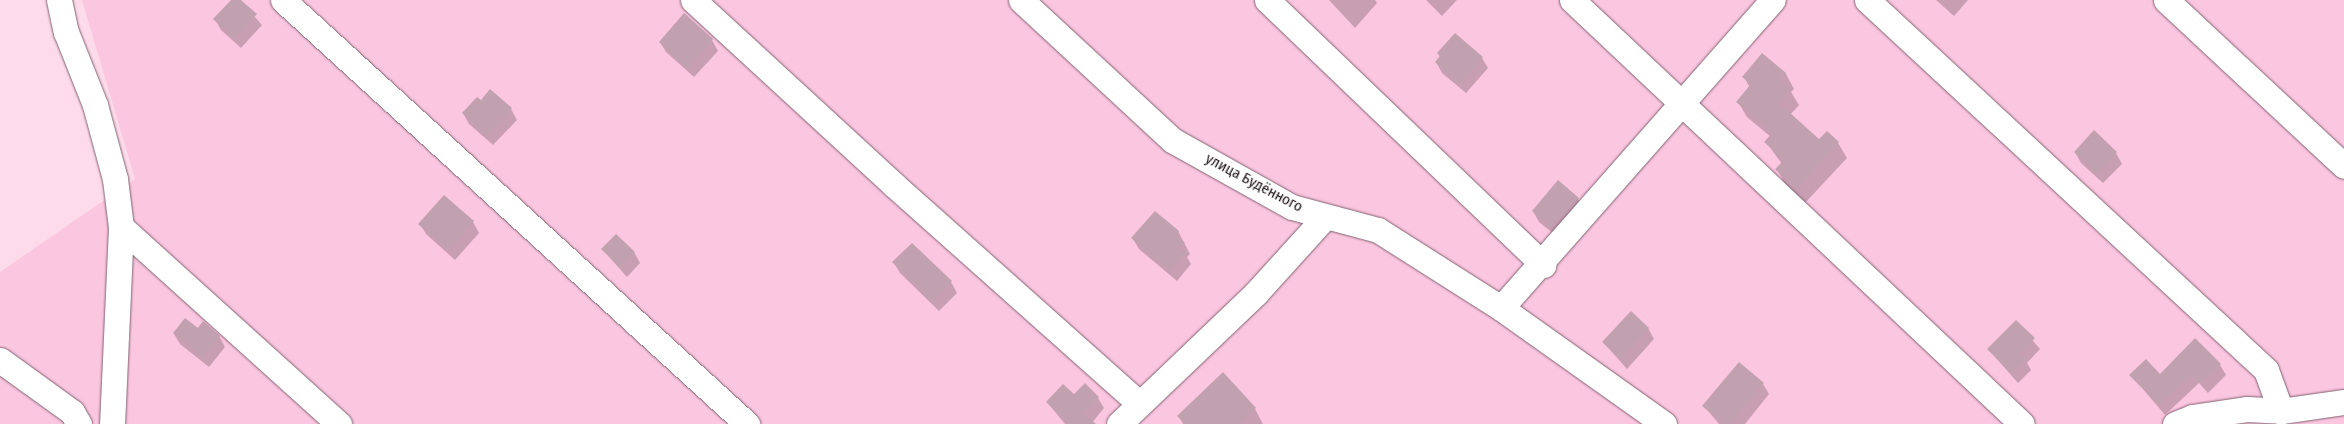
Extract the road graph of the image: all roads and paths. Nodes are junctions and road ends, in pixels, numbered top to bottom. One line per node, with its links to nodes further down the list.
1 (59, 0): 13 (street)
2 (283, 0): 23 (street)
3 (693, 0): 17 (street)
4 (1021, 0): 12 (street, улица Будённого)
5 (1267, 0): 14 (street)
6 (1572, 0): 10 (street)
7 (1772, 0): 10 (street)
8 (1867, 0): 19 (street)
9 (2166, 0): 11 (street)
10 (1682, 101): 14 (street); 26 (street)
11 (2344, 166)
12 (1325, 217): 15 (street, улица Будённого); 17 (street)
13 (120, 227): 21 (street); 22 (street)
14 (1542, 264): 15 (street)
15 (1501, 308): 25 (street, улица Будённого)
16 (0, 360): 20 (street)
17 (1139, 402): 24 (street)
18 (2344, 402): 19 (street)
19 (2281, 412): 27 (street)
20 (79, 424)
21 (112, 424)
22 (339, 424)
23 (747, 424)
24 (1119, 424)
25 (1664, 424)
26 (2022, 424)
27 (2175, 424)

